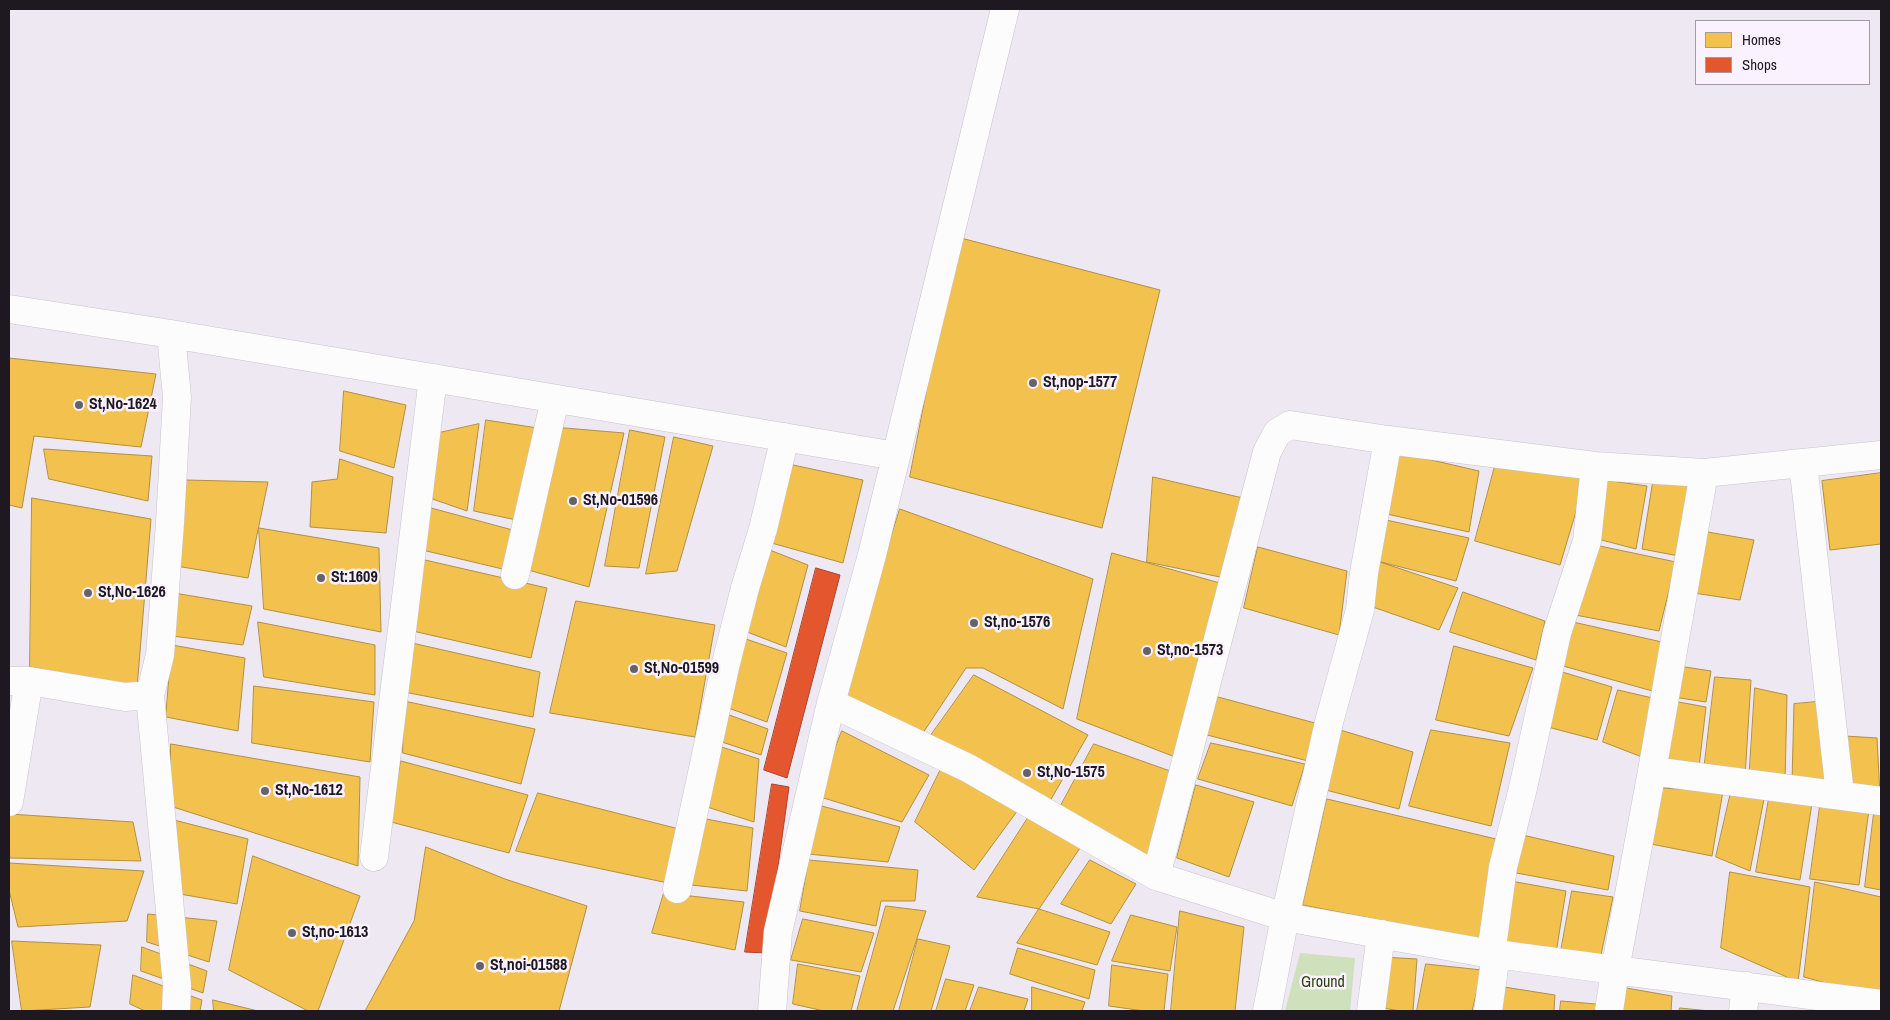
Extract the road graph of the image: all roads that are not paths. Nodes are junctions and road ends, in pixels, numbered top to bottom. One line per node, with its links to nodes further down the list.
1 (1004, 9): 9 (street)
2 (9, 310): 3 (street)
3 (171, 334): 4 (street); 15 (street)
4 (433, 378): 5 (street); 21 (street)
5 (555, 399): 6 (street); 13 (street)
6 (785, 437): 9 (street); 23 (street)
7 (1388, 440): 11 (street); 22 (street); 24 (street)
8 (1881, 455): 10 (street)
9 (896, 456): 16 (street)
10 (1802, 463): 12 (street); 18 (street)
11 (1595, 466): 12 (street); 26 (street)
12 (1704, 473): 17 (street)
13 (516, 575)
14 (19, 681): 15 (street); 20 (street)
15 (150, 695): 30 (street)
16 (831, 704): 22 (street); 31 (street)
17 (1652, 771): 18 (street); 27 (street)
18 (1840, 794): 19 (street)
19 (1881, 801)
20 (9, 802)
21 (374, 856)
22 (1156, 876): 24 (street)
23 (677, 889)
24 (1285, 916): 25 (street); 32 (street)
25 (1381, 934): 26 (street); 33 (street)
26 (1494, 954): 27 (street); 34 (street)
27 (1614, 970): 28 (street); 35 (street)
28 (1744, 999): 29 (street)
29 (1881, 1004)
30 (176, 1011)
31 (772, 1011)
32 (1267, 1011)
33 (1371, 1011)
34 (1488, 1011)
35 (1610, 1011)

